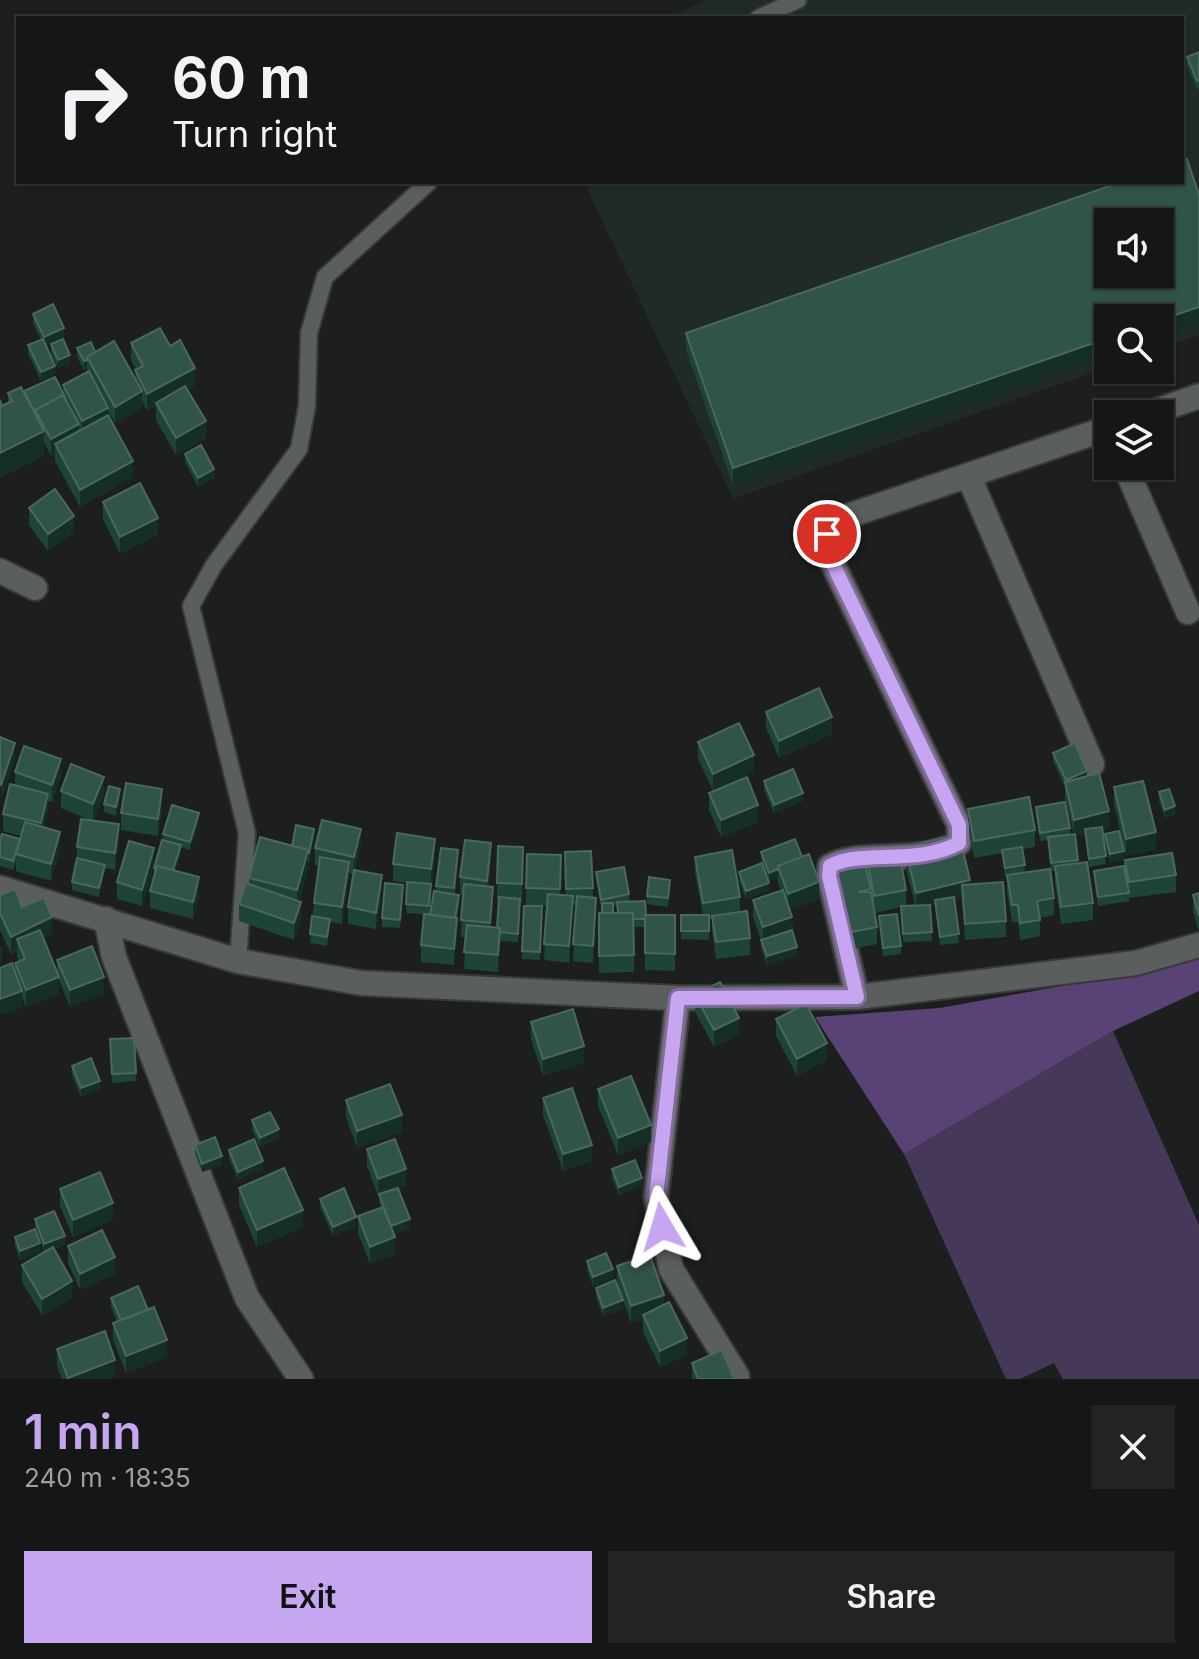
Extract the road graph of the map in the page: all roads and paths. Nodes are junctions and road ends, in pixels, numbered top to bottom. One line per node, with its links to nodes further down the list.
1 (798, 0): 2 (lane)
2 (762, 16)
3 (427, 184): 16 (lane)
4 (1199, 396): 5 (street)
5 (1174, 405)
6 (1094, 433): 7 (street)
7 (969, 477): 12 (street); 17 (street)
8 (1131, 480): 11 (street)
9 (0, 571): 10 (street)
10 (35, 588)
11 (1188, 612)
12 (1092, 764)
13 (0, 888): 14 (street)
14 (106, 919): 16 (street); 20 (street)
15 (1199, 945): 17 (street)
16 (238, 961): 18 (street)
17 (857, 997): 18 (street)
18 (678, 998): 19 (street)
19 (737, 1376)
20 (301, 1379)

